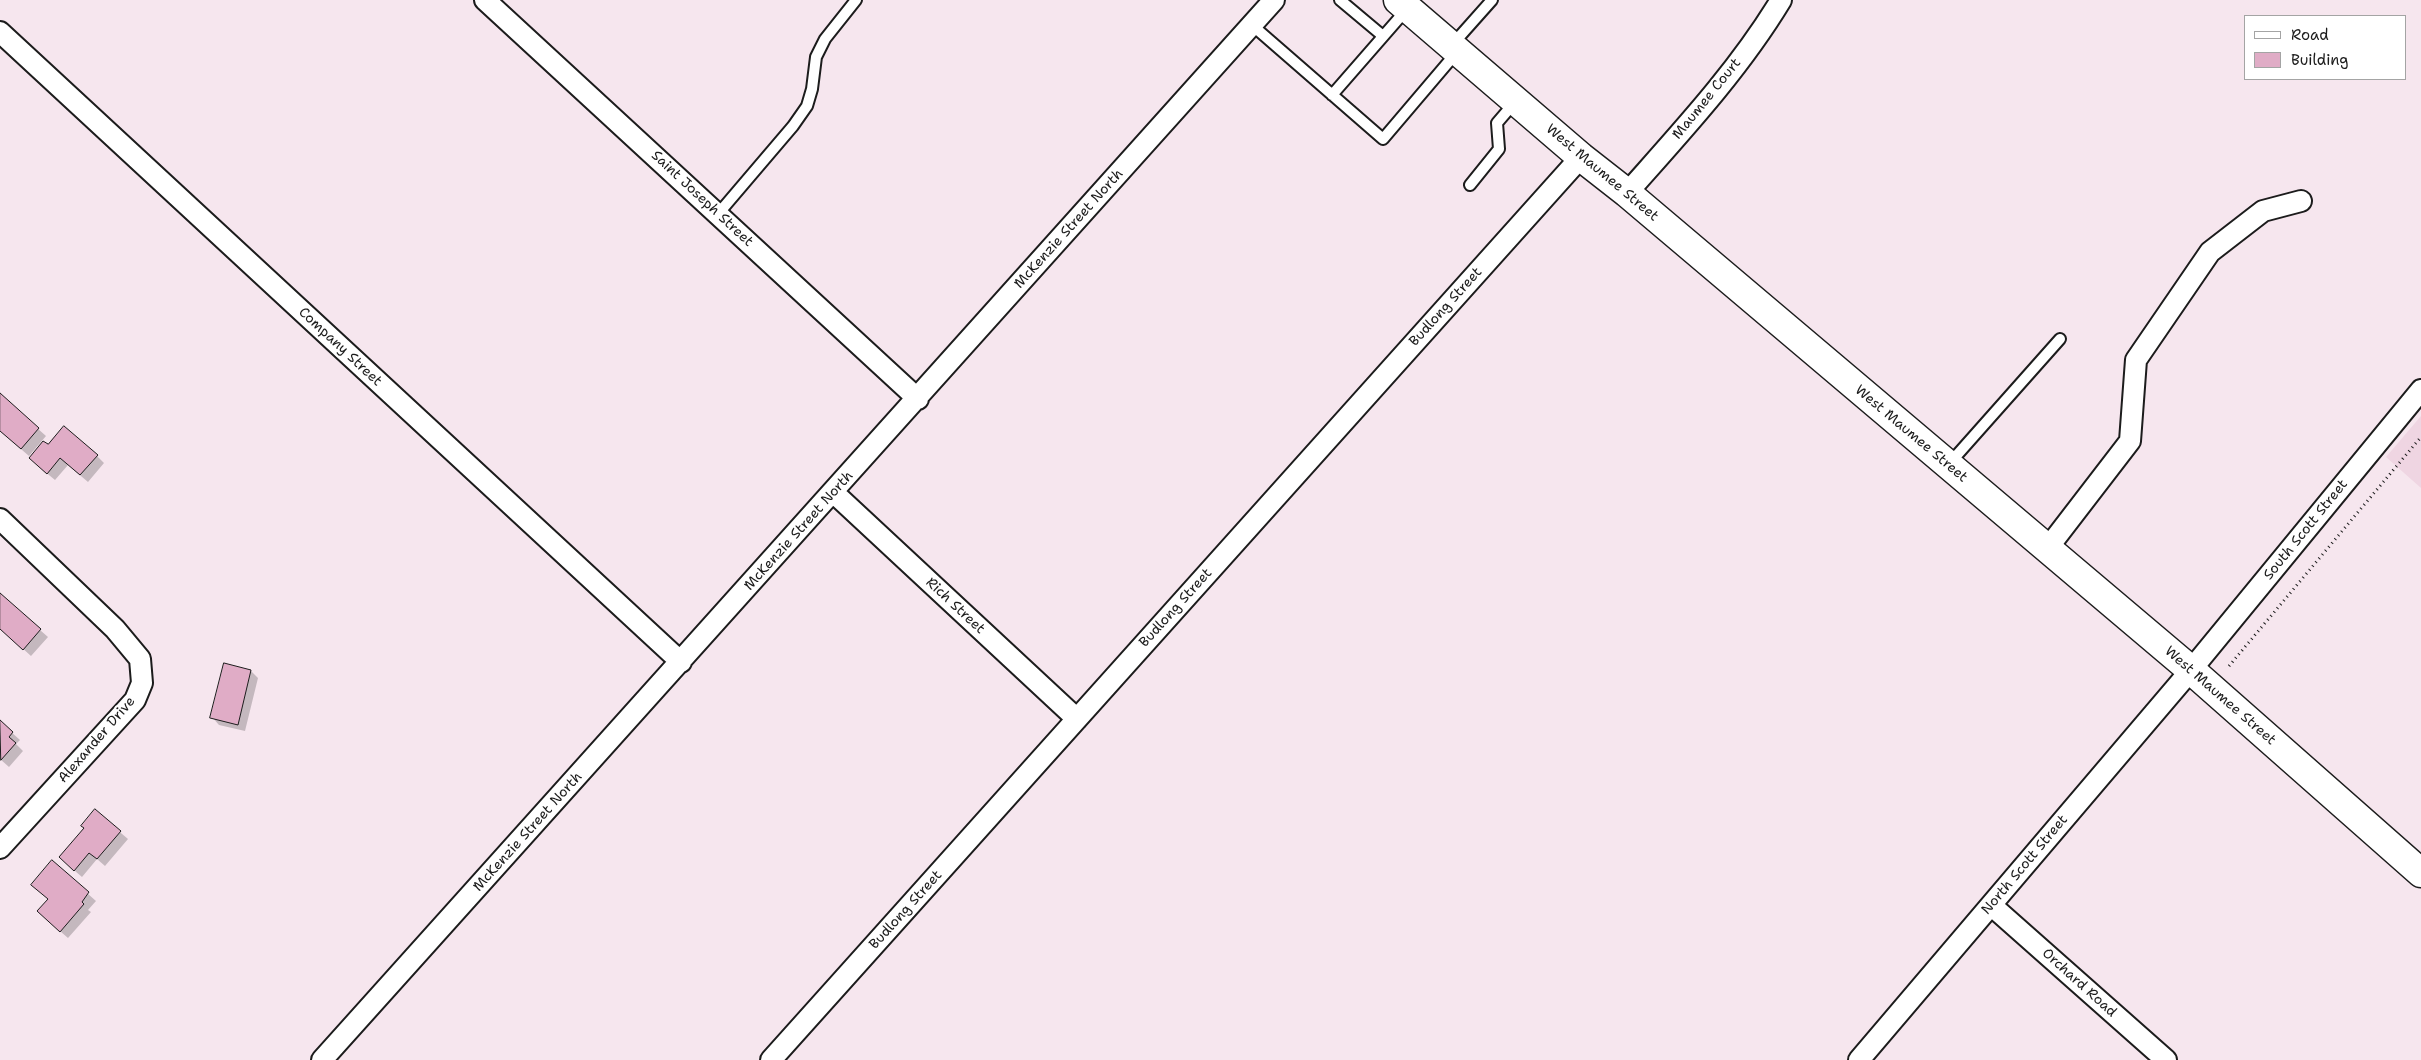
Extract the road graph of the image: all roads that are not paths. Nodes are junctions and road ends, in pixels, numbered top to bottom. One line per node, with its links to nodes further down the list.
1 (485, 0): 18 (street, Saint Joseph Street)
2 (856, 0): 18 (lane)
3 (1274, 0): 8 (street, McKenzie Street North)
4 (1340, 0): 10 (lane)
5 (1492, 0): 11 (lane)
6 (1781, 0): 16 (street, Maumee Court)
7 (1402, 4): 10 (lane); 11 (main road, West Maumee Street)
8 (1252, 25): 12 (lane); 21 (street, McKenzie Street North)
9 (0, 32): 26 (street, Company Street)
10 (1383, 36): 12 (lane)
11 (1455, 49): 12 (lane); 13 (main road, West Maumee Street)
12 (1332, 95)
13 (1515, 101): 14 (main road, West Maumee Street); 15 (lane)
14 (1581, 157): 16 (main road, West Maumee Street); 28 (street, Budlong Street)
15 (1470, 185)
16 (1627, 194): 22 (main road, West Maumee Street)
17 (2301, 201): 25 (street)
18 (718, 214): 21 (street, Saint Joseph Street)
19 (2060, 339): 22 (lane)
20 (2421, 390): 27 (street, South Scott Street)
21 (918, 398): 23 (street, McKenzie Street North)
22 (1948, 465): 25 (main road, West Maumee Street)
23 (834, 492): 26 (street, McKenzie Street North); 28 (street, Rich Street)
24 (0, 519): 29 (street, Alexander Drive)
25 (2047, 548): 27 (main road, West Maumee Street)
26 (681, 662): 32 (street, McKenzie Street North)
27 (2191, 670): 30 (main road, West Maumee Street); 31 (street, North Scott Street)
28 (1077, 719): 33 (street, Budlong Street)
29 (0, 848)
30 (2421, 872)
31 (1991, 905): 34 (street, North Scott Street); 35 (street, Orchard Road)
32 (322, 1060)
33 (771, 1060)
34 (1859, 1060)
35 (2166, 1060)

